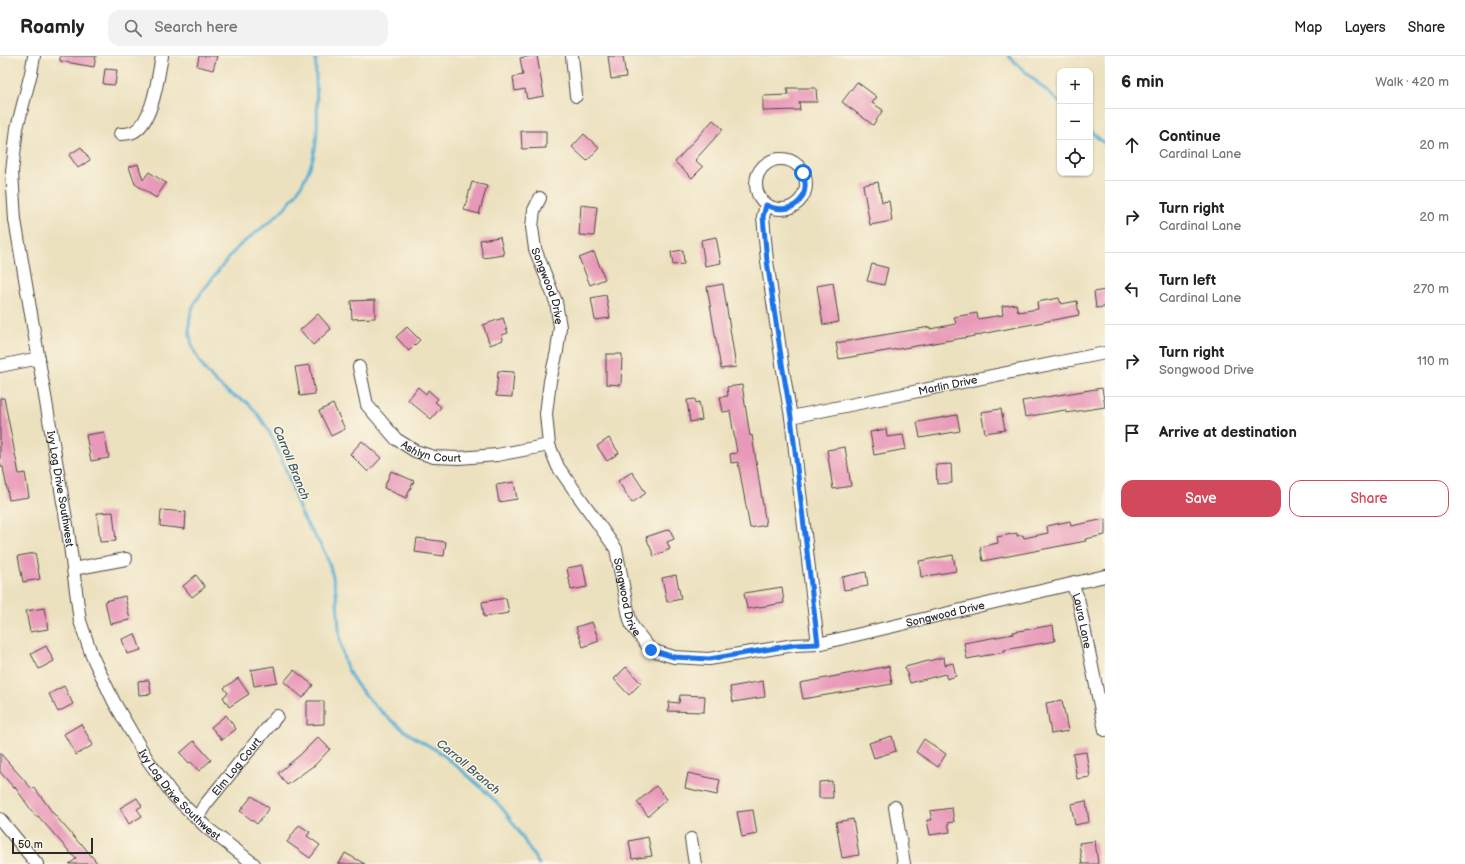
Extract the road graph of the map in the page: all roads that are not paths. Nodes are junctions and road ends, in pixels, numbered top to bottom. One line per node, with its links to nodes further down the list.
1 (34, 56): 9 (street, Ivy Log Drive Southwest)
2 (162, 56): 5 (street)
3 (572, 56): 4 (street)
4 (576, 96)
5 (120, 134)
6 (540, 198): 13 (street, Songwood Drive)
7 (766, 205): 7 (street); 12 (street)
8 (1105, 353): 12 (street, Marlin Drive)
9 (39, 358): 10 (street); 15 (street, Ivy Log Drive Southwest)
10 (0, 366)
11 (359, 367): 13 (street, Ashlyn Court)
12 (791, 417): 18 (street)
13 (549, 444): 18 (street, Songwood Drive)
14 (126, 559): 15 (street)
15 (73, 569): 22 (street, Ivy Log Drive Southwest)
16 (1105, 576): 17 (street, Songwood Drive)
17 (1074, 582): 18 (street, Songwood Drive); 20 (street, Laura Lane)
18 (818, 644)
19 (277, 716): 22 (street, Elm Log Court)
20 (1105, 730)
21 (895, 808): 28 (street)
22 (197, 818): 26 (street, Ivy Log Drive Southwest)
23 (0, 819): 25 (street)
24 (691, 839): 27 (street)
25 (37, 864)
26 (254, 864)
27 (695, 864)
28 (904, 864)

